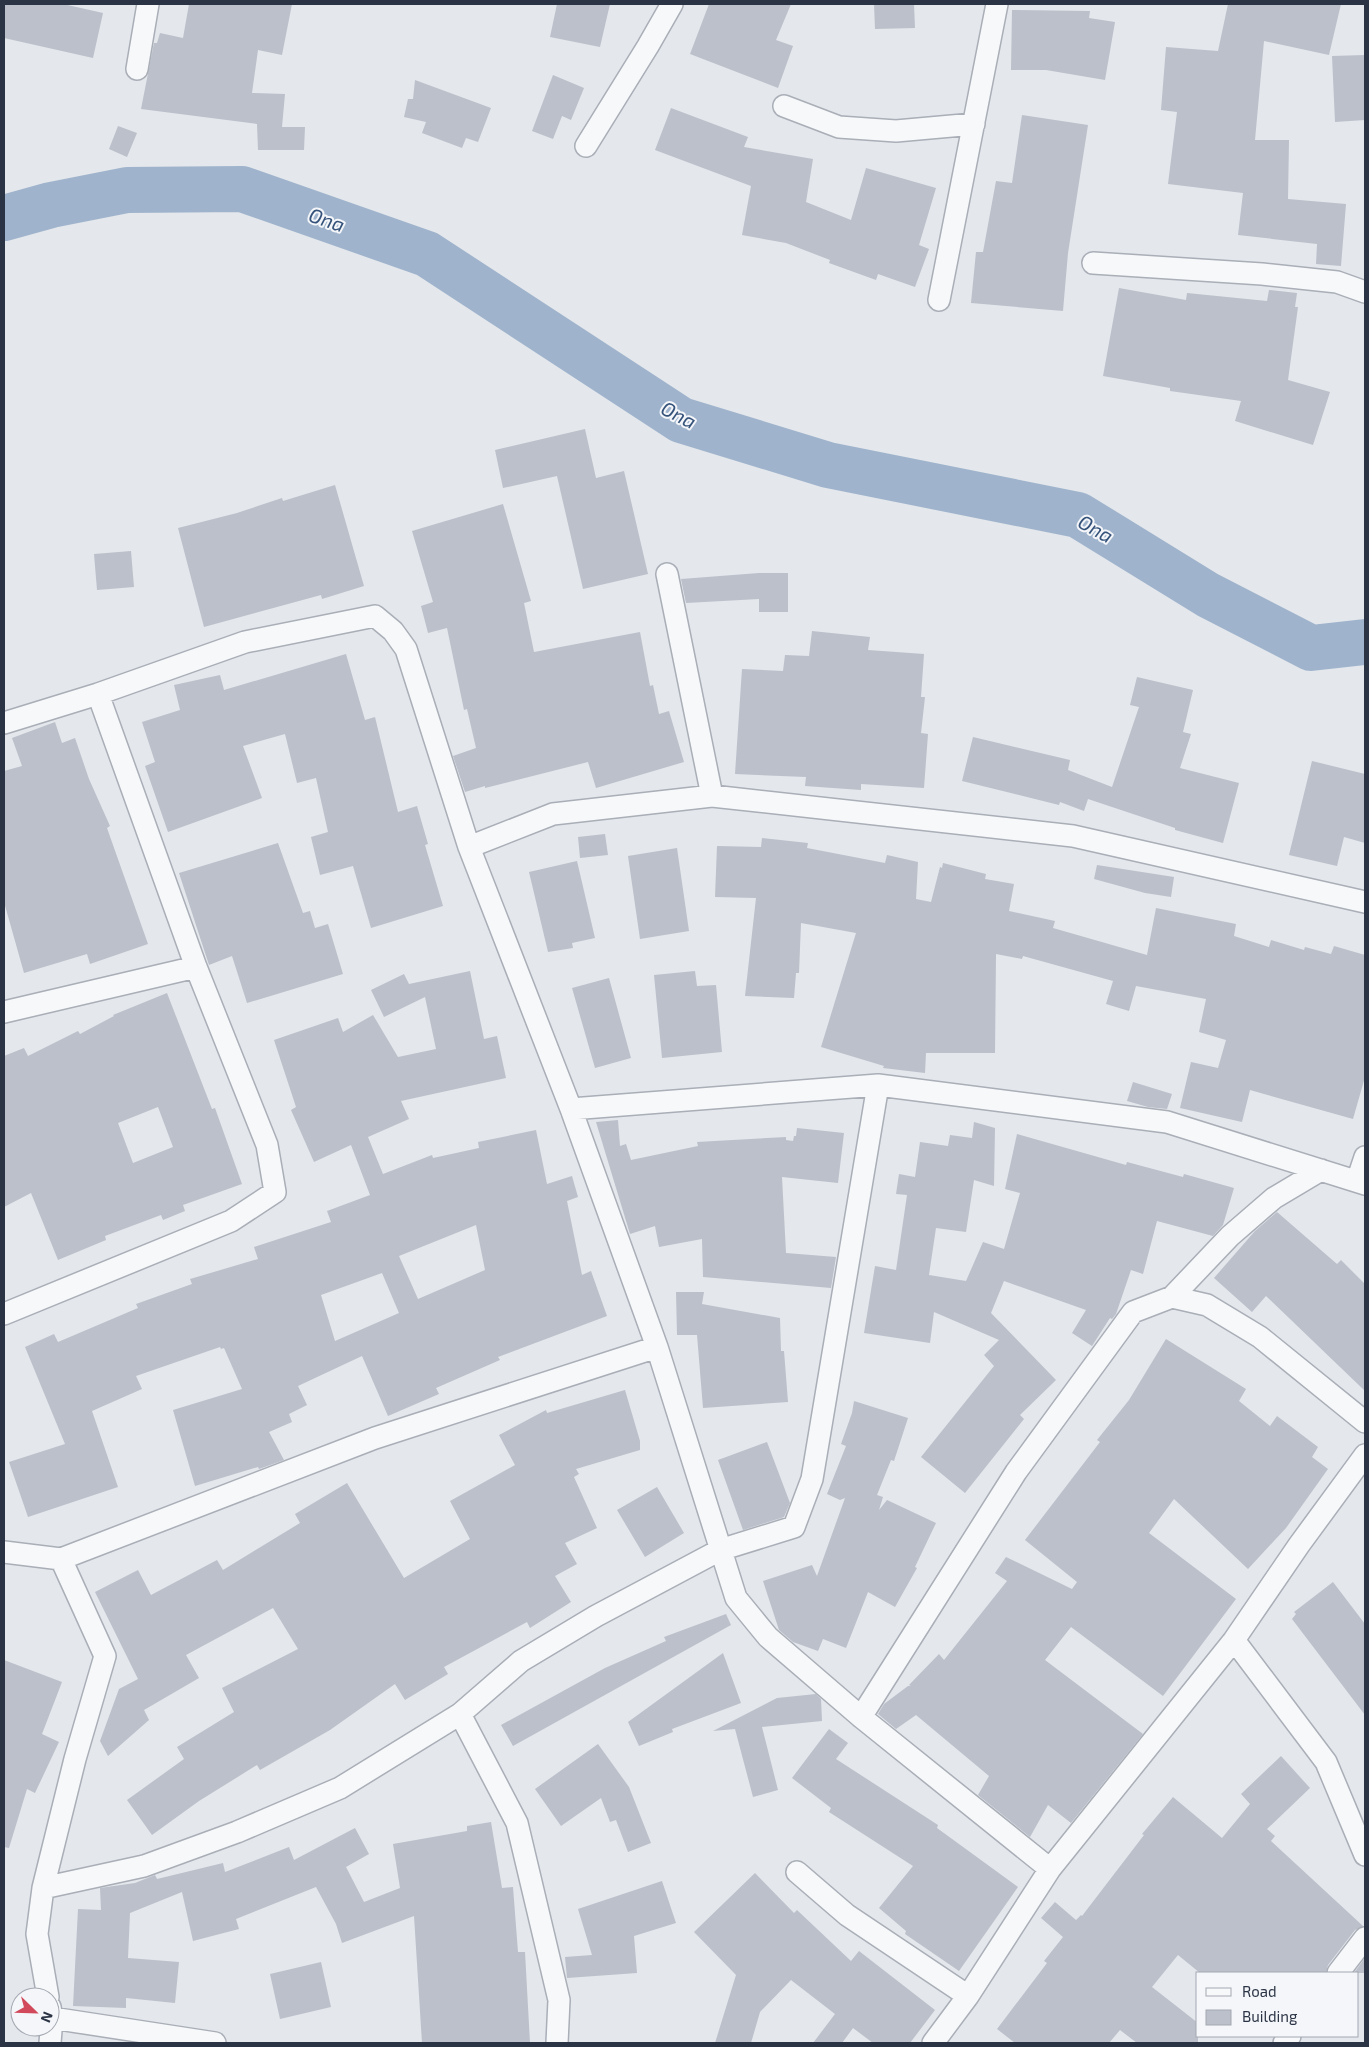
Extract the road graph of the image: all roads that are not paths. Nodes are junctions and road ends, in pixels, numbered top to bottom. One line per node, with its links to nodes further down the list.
1 (148, 4): 4 (street)
2 (672, 4): 7 (street)
3 (997, 4): 6 (street)
4 (137, 69)
5 (784, 106): 6 (street)
6 (974, 124): 10 (street)
7 (586, 146)
8 (1093, 263): 9 (street)
9 (1365, 292)
10 (939, 300)
11 (667, 574): 14 (street)
12 (98, 694): 13 (street); 15 (street); 17 (street)
13 (4, 723)
14 (712, 796): 15 (street); 16 (street)
15 (469, 847): 20 (street)
16 (1365, 902)
17 (196, 967): 18 (street); 25 (street)
18 (4, 1012)
19 (878, 1085): 20 (street); 22 (street); 29 (street)
20 (571, 1109): 26 (street)
21 (1365, 1158): 23 (street)
22 (1320, 1170): 23 (street); 24 (street)
23 (1361, 1183)
24 (1172, 1297): 27 (street); 34 (street)
25 (4, 1314)
26 (657, 1347): 29 (street); 31 (street)
27 (1365, 1422)
28 (1365, 1455): 32 (street)
29 (720, 1550): 33 (street); 34 (street)
30 (4, 1552): 31 (street)
31 (61, 1559): 38 (street)
32 (1234, 1640): 35 (street); 36 (street)
33 (460, 1714): 38 (street); 45 (street)
34 (861, 1717): 36 (street)
35 (1365, 1855)
36 (1050, 1869): 42 (street)
37 (797, 1872): 42 (street)
38 (43, 1888): 41 (street)
39 (1365, 1938): 40 (street)
40 (1339, 1972)
41 (46, 1987)
42 (968, 1996): 46 (street)
43 (60, 2015): 44 (street)
44 (215, 2043)
45 (557, 2043)
46 (933, 2043)

